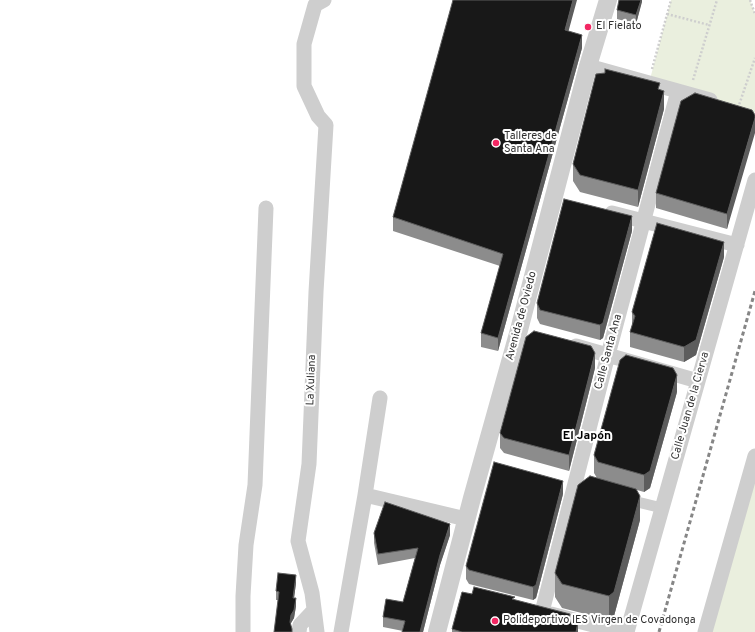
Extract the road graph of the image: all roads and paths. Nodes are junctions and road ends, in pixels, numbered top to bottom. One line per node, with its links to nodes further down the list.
1 (324, 0): 31 (street, La Xuliana)
2 (608, 0): 10 (street, Avenida de Oviedo)
3 (671, 0): 6 (path)
4 (717, 0): 8 (path)
5 (750, 0): 7 (path)
6 (667, 14): 8 (path); 11 (path)
7 (755, 14)
8 (709, 25): 12 (path)
9 (755, 58): 13 (path)
10 (588, 66): 11 (street); 29 (street, Avenida de Oviedo)
11 (648, 83): 12 (street)
12 (683, 93): 13 (street); 17 (street, Calle Santa Ana)
13 (738, 108)
14 (755, 180): 18 (street, Calle Juan de la Cierva)
15 (266, 208): 33 (street)
16 (596, 209): 17 (street)
17 (644, 221): 18 (street); 20 (street, Calle Santa Ana)
18 (737, 245): 21 (street, Calle Juan de la Cierva)
19 (565, 343): 20 (street)
20 (608, 355): 21 (street); 25 (street, Calle Santa Ana)
21 (698, 381): 28 (street, Calle Juan de la Cierva)
22 (380, 398): 26 (street)
23 (755, 456): 40 (street)
24 (559, 482): 25 (street)
25 (578, 487): 32 (street, Calle Santa Ana)
26 (365, 495): 29 (street); 36 (street)
27 (611, 495): 28 (street)
28 (662, 508): 39 (street, Calle Juan de la Cierva)
29 (466, 519): 37 (street, Avenida de Oviedo)
30 (527, 608): 32 (street)
31 (314, 610): 34 (street); 35 (street, La Xuliana)
32 (542, 612): 38 (street)
33 (243, 632)
34 (299, 632)
35 (317, 632)
36 (341, 632)
37 (437, 632)
38 (620, 632)
39 (627, 632)
40 (705, 632)

